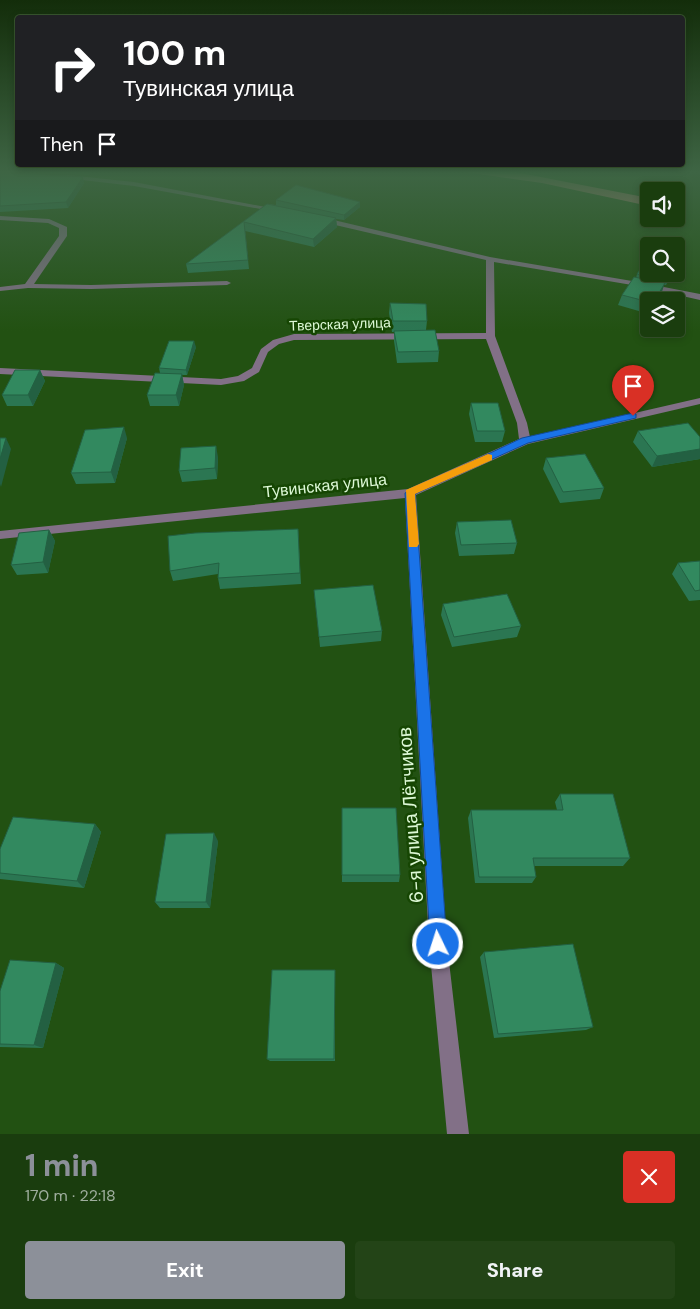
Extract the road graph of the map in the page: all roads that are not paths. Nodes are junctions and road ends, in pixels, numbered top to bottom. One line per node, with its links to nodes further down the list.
1 (58, 225): 5 (street)
2 (348, 225): 3 (street)
3 (490, 259): 7 (street); 8 (street)
4 (226, 283): 5 (street)
5 (28, 286): 6 (street)
6 (0, 289)
7 (700, 297)
8 (490, 336): 9 (street, Тверская улица); 11 (street)
9 (0, 371)
10 (700, 401): 11 (street, Тувинская улица)
11 (525, 441): 12 (street, Тувинская улица)
12 (410, 493): 13 (street, Тувинская улица); 14 (street, 6-я улица Лётчиков)
13 (0, 535)
14 (458, 1134)

